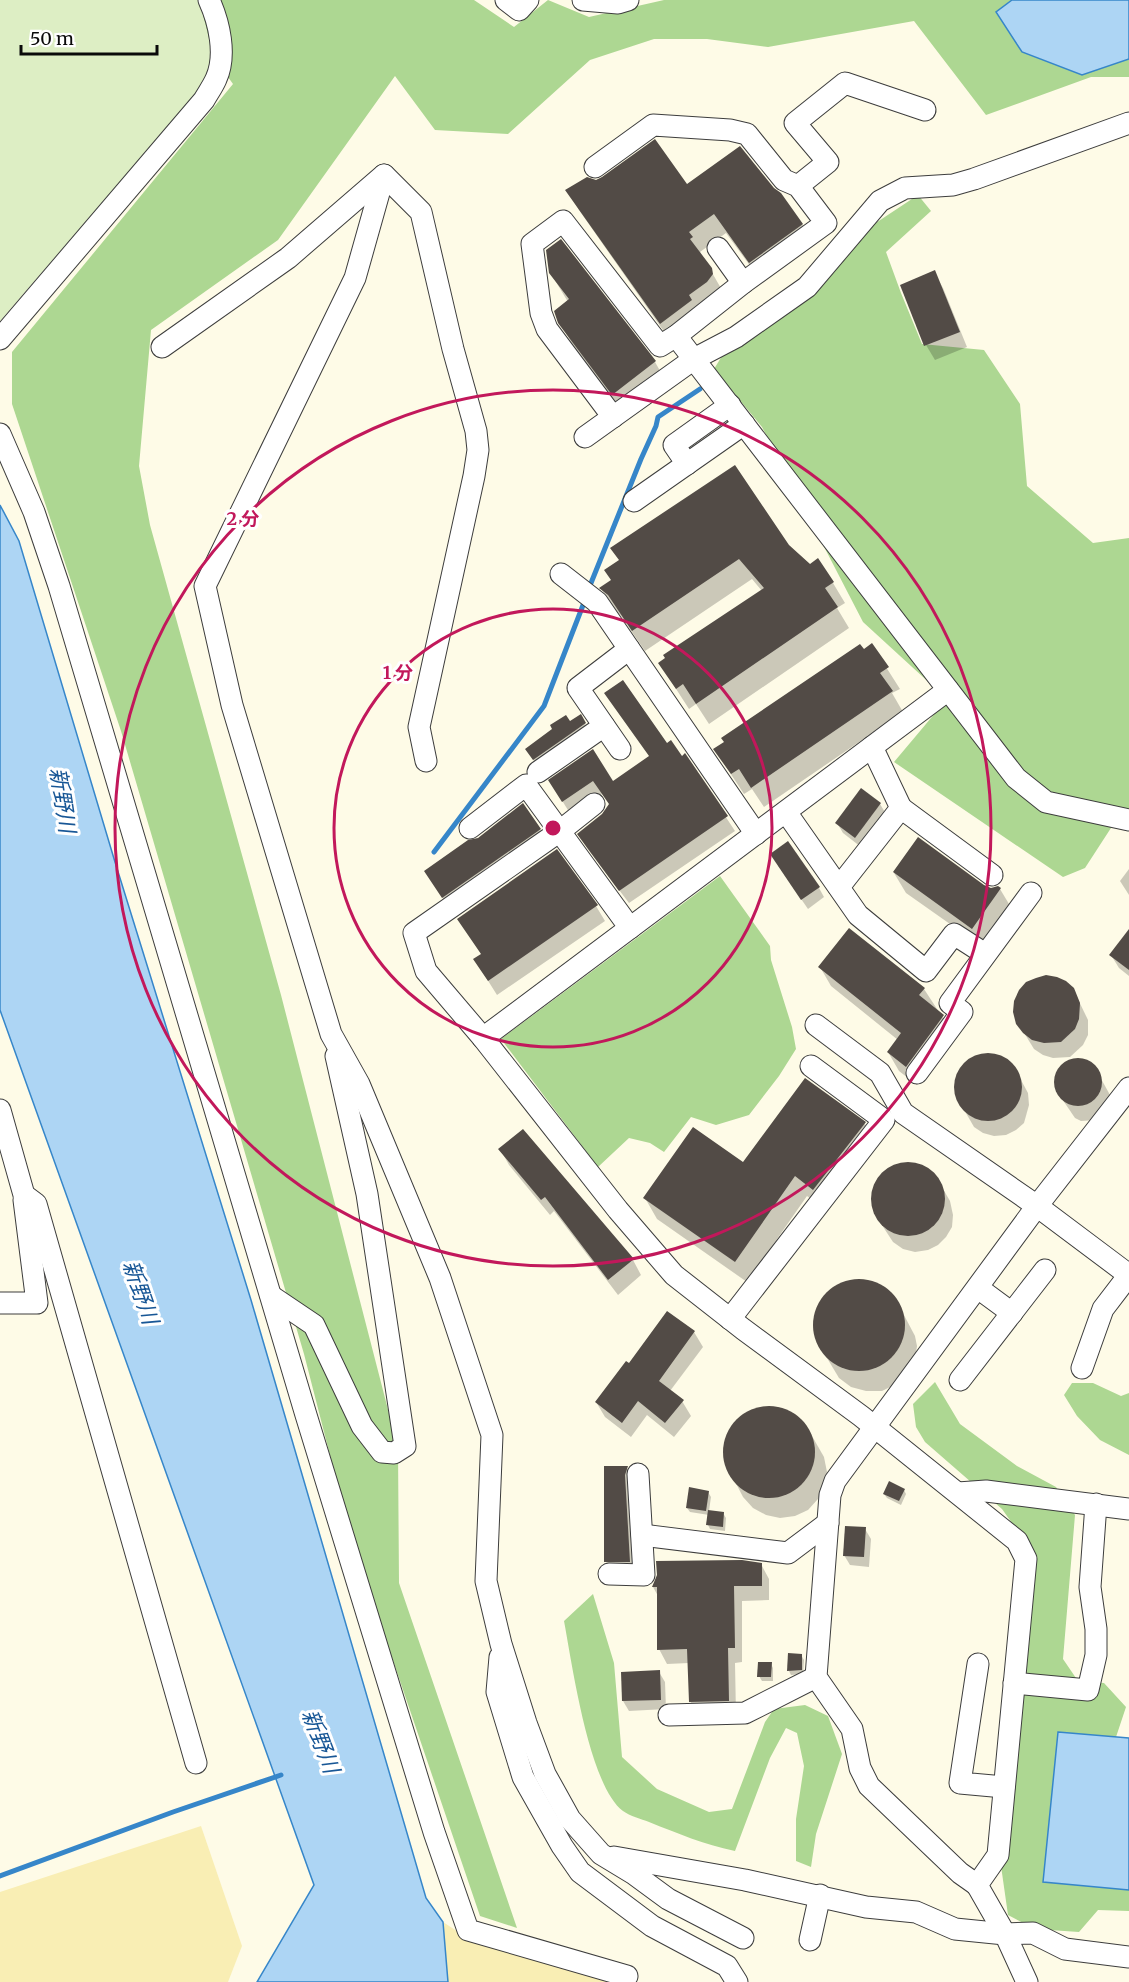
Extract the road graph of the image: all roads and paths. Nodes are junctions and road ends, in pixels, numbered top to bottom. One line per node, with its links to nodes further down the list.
1 (209, 0): 16 (street)
2 (506, 0): 3 (street)
3 (528, 0)
4 (583, 0): 5 (street)
5 (628, 0)
6 (925, 110): 10 (street)
7 (1129, 123): 12 (street)
8 (595, 167): 10 (street)
9 (384, 175): 17 (street); 32 (street); 47 (street)
10 (798, 186): 11 (street)
11 (826, 223): 12 (street); 14 (street)
12 (847, 240): 18 (street)
13 (718, 248): 14 (street)
14 (743, 283): 15 (street)
15 (676, 336): 18 (street); 20 (street)
16 (0, 339)
17 (162, 347)
18 (694, 359): 19 (street); 20 (street)
19 (730, 405): 21 (street); 24 (street)
20 (613, 417): 23 (street)
21 (744, 424): 24 (street); 28 (street)
22 (0, 434): 58 (street)
23 (585, 437)
24 (687, 464): 25 (street)
25 (634, 501)
26 (561, 574): 27 (street)
27 (629, 649): 29 (street); 40 (street)
28 (948, 690): 30 (street); 37 (street)
29 (604, 726): 31 (street); 33 (street)
30 (872, 747): 35 (street); 36 (street)
31 (620, 748)
32 (426, 761)
33 (538, 772)
34 (594, 804): 39 (street)
35 (901, 808): 41 (street); 42 (street)
36 (786, 812): 40 (street); 42 (street)
37 (1129, 820)
38 (470, 828): 39 (street)
39 (560, 831): 44 (street); 48 (street)
40 (756, 834): 44 (street)
41 (992, 875)
42 (838, 887): 45 (street)
43 (1031, 893): 45 (street)
44 (630, 928): 48 (street)
45 (985, 954): 50 (street)
46 (816, 1025): 54 (street)
47 (331, 1034): 58 (street); 72 (street)
48 (483, 1038): 61 (street)
49 (811, 1066): 61 (street)
50 (917, 1073)
51 (1129, 1088): 54 (street)
52 (0, 1110): 53 (street)
53 (24, 1196): 59 (street); 77 (street)
54 (1037, 1206): 56 (street); 57 (street)
55 (1045, 1270): 60 (street)
56 (1129, 1275): 62 (street)
57 (978, 1288): 60 (street); 64 (street)
58 (271, 1296): 86 (street)
59 (0, 1303)
60 (1012, 1313): 63 (street)
61 (730, 1319): 64 (street)
62 (1082, 1368)
63 (960, 1380)
64 (876, 1428): 66 (street); 69 (street)
65 (638, 1474): 70 (street)
66 (958, 1493): 67 (street); 75 (street)
67 (1096, 1504): 68 (street); 75 (street)
68 (1129, 1509)
69 (828, 1523): 70 (street); 74 (street)
70 (642, 1535): 71 (street)
71 (609, 1574)
72 (501, 1644): 79 (street); 87 (street)
73 (978, 1664): 78 (street)
74 (816, 1677): 76 (street); 80 (street)
75 (1014, 1683): 78 (street)
76 (669, 1715)
77 (196, 1763)
78 (1004, 1787): 80 (street)
79 (601, 1854): 81 (street); 83 (street)
80 (977, 1885): 82 (street)
81 (820, 1895): 82 (street); 84 (street)
82 (1005, 1934): 85 (street); 88 (street)
83 (743, 1938)
84 (810, 1940)
85 (1129, 1957)
86 (627, 1976)
87 (737, 1982)
88 (1028, 1982)

